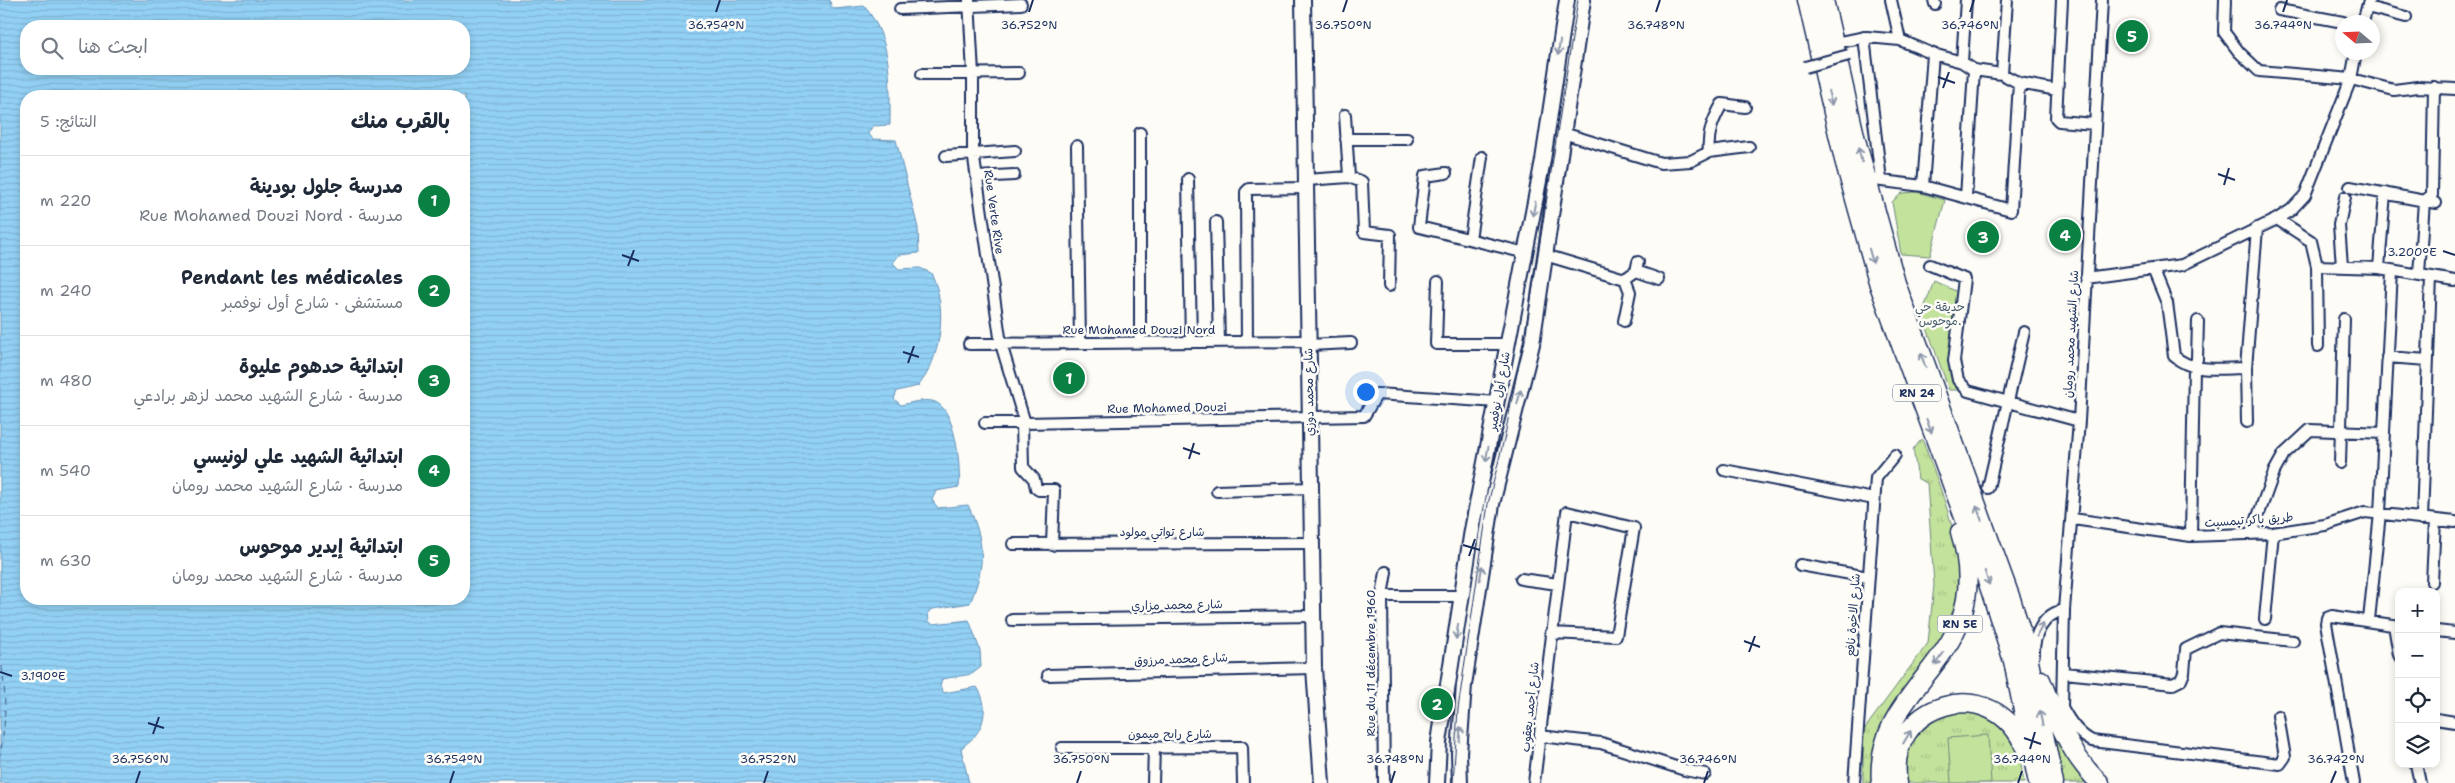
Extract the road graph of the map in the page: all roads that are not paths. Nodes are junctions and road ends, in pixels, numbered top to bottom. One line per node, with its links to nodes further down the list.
1 (1303, 0): 57 (main road, شارع محمد دوزي)
2 (1567, 0): 69 (main road, شارع أول نوفمبر, one-way to 69)
3 (1583, 0): 41 (main road, شارع أول نوفمبر)
4 (1807, 0): 113 (highway, RN 24, one-way to 113)
5 (1824, 0): 21 (highway, RN 24)
6 (1891, 0): 20 (street)
7 (1966, 0): 25 (street)
8 (2007, 0): 31 (street)
9 (2062, 0): 36 (street)
10 (2102, 0): 39 (street, شارع الشهيد محمد رومان)
11 (2225, 0): 32 (street)
12 (969, 2): 13 (street); 15 (street); 30 (street, Rue Verte Rive)
13 (1021, 4)
14 (2368, 4): 17 (street)
15 (900, 9)
16 (2279, 10): 18 (street)
17 (2406, 18)
18 (2335, 20)
19 (1864, 37): 20 (street); 21 (street); 56 (street)
20 (1900, 40): 22 (street)
21 (1834, 43): 56 (highway, RN 24, one-way to 21)
22 (1932, 54): 25 (street); 58 (street)
23 (1849, 55): 26 (street, bridge)
24 (2354, 60): 32 (street)
25 (1962, 62): 27 (street)
26 (1805, 66)
27 (1974, 70): 31 (street); 61 (street)
28 (1019, 73): 30 (street)
29 (922, 74): 30 (street)
30 (973, 74): 47 (street, Rue Verte Rive)
31 (2002, 74): 33 (street)
32 (2350, 79): 34 (street); 65 (street)
33 (2019, 82): 36 (street); 61 (street)
34 (2434, 87): 35 (street); 63 (street)
35 (2455, 89)
36 (2057, 90): 39 (street)
37 (1745, 107): 48 (street)
38 (1345, 115): 42 (street)
39 (2094, 124): 79 (street, شارع الشهيد محمد رومان)
40 (1140, 133): 90 (street)
41 (1563, 133): 48 (street); 70 (main road, شارع أول نوفمبر)
42 (1346, 139): 43 (street); 54 (street)
43 (1407, 139)
44 (1077, 146): 89 (street)
45 (1749, 147): 48 (street)
46 (1015, 151): 47 (street)
47 (973, 152): 49 (street); 53 (street, Rue Verte Rive)
48 (1709, 152)
49 (946, 156)
50 (1482, 157): 68 (street)
51 (1446, 173): 68 (street)
52 (1014, 175): 53 (street)
53 (977, 177): 97 (street, Rue Verte Rive)
54 (1349, 177): 57 (street); 84 (street)
55 (1188, 179): 91 (street)
56 (1874, 180): 58 (street); 150 (highway, RN 24, one-way to 56)
57 (1306, 184): 93 (street); 94 (main road, شارع محمد دوزي)
58 (1922, 186): 61 (street)
59 (2350, 186): 60 (street)
60 (2385, 193): 63 (street); 74 (street)
61 (1966, 197)
62 (2345, 197): 73 (street)
63 (2424, 201): 64 (street); 77 (street)
64 (2436, 203)
65 (2277, 220): 67 (street); 72 (street)
66 (1216, 222): 92 (street)
67 (2257, 228): 75 (street); 103 (street)
68 (1470, 239): 69 (street)
69 (1526, 254): 98 (main road, شارع أول نوفمبر)
70 (1545, 256): 80 (street); 167 (main road, شارع أول نوفمبر, one-way to 70)
71 (1930, 265): 105 (street)
72 (2317, 266): 73 (street); 99 (street)
73 (2342, 266): 74 (street)
74 (2379, 268): 76 (street)
75 (2153, 269): 79 (street); 102 (street)
76 (2392, 271): 77 (street); 100 (street)
77 (2419, 274): 78 (street)
78 (2431, 277): 83 (street); 101 (street)
79 (2086, 278): 107 (street, شارع الشهيد محمد رومان)
80 (1625, 279): 81 (street); 86 (street)
81 (1659, 279)
82 (1438, 280): 98 (street)
83 (2455, 281)
84 (1388, 286)
85 (2344, 319): 111 (street)
86 (1624, 321)
87 (2198, 321): 102 (street)
88 (2024, 332): 105 (street)
89 (1080, 342): 90 (street, Rue Mohamed Douzi Nord); 97 (street, Rue Mohamed Douzi Nord)
90 (1140, 342): 91 (street, Rue Mohamed Douzi Nord)
91 (1191, 342): 92 (street, Rue Mohamed Douzi Nord)
92 (1219, 342): 93 (street, Rue Mohamed Douzi Nord)
93 (1247, 342): 94 (street, Rue Mohamed Douzi Nord)
94 (1309, 343): 95 (street, Rue Mohamed Douzi Nord); 106 (main road, شارع محمد دوزي)
95 (1350, 343)
96 (969, 344): 97 (street, Rue Mohamed Douzi Nord)
97 (1001, 344): 110 (street, Rue Verte Rive)
98 (1507, 344): 104 (main road, شارع أول نوفمبر)
99 (2318, 346)
100 (2387, 357): 101 (street); 112 (street)
101 (2428, 360): 123 (street)
102 (2194, 368): 103 (street); 128 (street)
103 (2246, 368): 108 (street)
104 (1498, 402): 106 (street, Rue Mohamed Douzi); 139 (main road, شارع أول نوفمبر, one-way to 139)
105 (2008, 402): 107 (street); 118 (street)
106 (1310, 419): 110 (street, Rue Mohamed Douzi); 117 (main road, شارع محمد دوزي)
107 (2079, 421): 122 (street, شارع الشهيد محمد رومان)
108 (2247, 422)
109 (985, 423): 110 (street, Rue Mohamed Douzi)
110 (1024, 423): 131 (street, Rue Verte Rive)
111 (2341, 431): 112 (street); 115 (street); 126 (street)
112 (2384, 433): 121 (street)
113 (1937, 447): 170 (highway, RN 5E, one-way to 170); 172 (highway, RN 24, one-way to 172)
114 (1895, 455): 120 (street, شارع الاخوة نافع)
115 (2340, 463)
116 (1724, 470): 120 (street)
117 (1311, 488): 119 (street); 129 (main road, شارع محمد دوزي)
118 (1988, 488)
119 (1216, 491)
120 (1874, 499): 134 (street, شارع الاخوة نافع)
121 (2380, 514): 123 (street, طريق باكر تيمسيت); 127 (street, طريق باكر تيمسيت); 144 (street)
122 (2072, 519): 128 (street, طريق باكر تيمسيت); 140 (street, شارع الشهيد محمد رومان)
123 (2422, 519): 124 (street, طريق باكر تيمسيت)
124 (2435, 520): 125 (street, طريق باكر تيمسيت); 136 (street)
125 (2455, 522)
126 (2252, 533): 127 (street, طريق باكر تيمسيت); 128 (street, طريق باكر تيمسيت)
127 (2273, 533): 142 (street)
128 (2191, 536)
129 (1312, 543): 131 (street, شارع تواتي مولود); 141 (main road, شارع محمد دوزي)
130 (1013, 544): 131 (street, شارع تواتي مولود)
131 (1052, 545)
132 (1800, 565): 134 (street)
133 (1386, 573): 138 (street, Rue du 11 décembre 1960)
134 (1868, 577): 169 (street, شارع الاخوة نافع)
135 (1521, 579): 137 (street)
136 (2432, 582)
137 (1558, 584): 147 (street, شارع أحمد يعقوب); 147 (street, شارع أحمد يعقوب)
138 (1382, 596): 139 (street); 165 (street, Rue du 11 décembre 1960)
139 (1462, 596): 166 (main road, شارع أول نوفمبر, one-way to 166)
140 (2064, 610): 150 (street, one-way to 140); 152 (street, شارع الشهيد محمد رومان)
141 (1313, 616): 143 (street, شارع محمد مزاري); 151 (main road, شارع محمد دوزي)
142 (2265, 619)
143 (1012, 620)
144 (2369, 620): 145 (street); 175 (street)
145 (2395, 626)
146 (2440, 631): 148 (street)
147 (1551, 633): 157 (street, شارع أحمد يعقوب)
148 (2455, 633)
149 (2293, 641): 152 (street)
150 (2030, 654): 173 (highway, RN 24, one-way to 150); 174 (highway)
151 (1314, 668): 153 (street, شارع محمد مرزوق); 164 (main road, شارع محمد دوزي)
152 (2064, 673): 154 (street, شارع الشهيد محمد رومان)
153 (1048, 676)
154 (2278, 716)
155 (2440, 720): 156 (street)
156 (2455, 722)
157 (1540, 736): 161 (street); 168 (street, شارع أحمد يعقوب)
158 (1154, 746): 159 (street, شارع رابح ميمون); 162 (street); 163 (street, شارع رابح ميمون)
159 (1062, 748)
160 (2417, 768): 176 (street)
161 (1705, 774)
162 (1153, 783)
163 (1243, 783)
164 (1322, 783)
165 (1384, 783)
166 (1437, 783)
167 (1460, 783)
168 (1534, 783)
169 (1854, 783)
170 (1881, 783)
171 (1898, 783): 172 (highway, one-way to 172)
172 (2037, 783)
173 (2054, 783)
174 (2100, 783)
175 (2354, 783)
176 (2420, 783)

